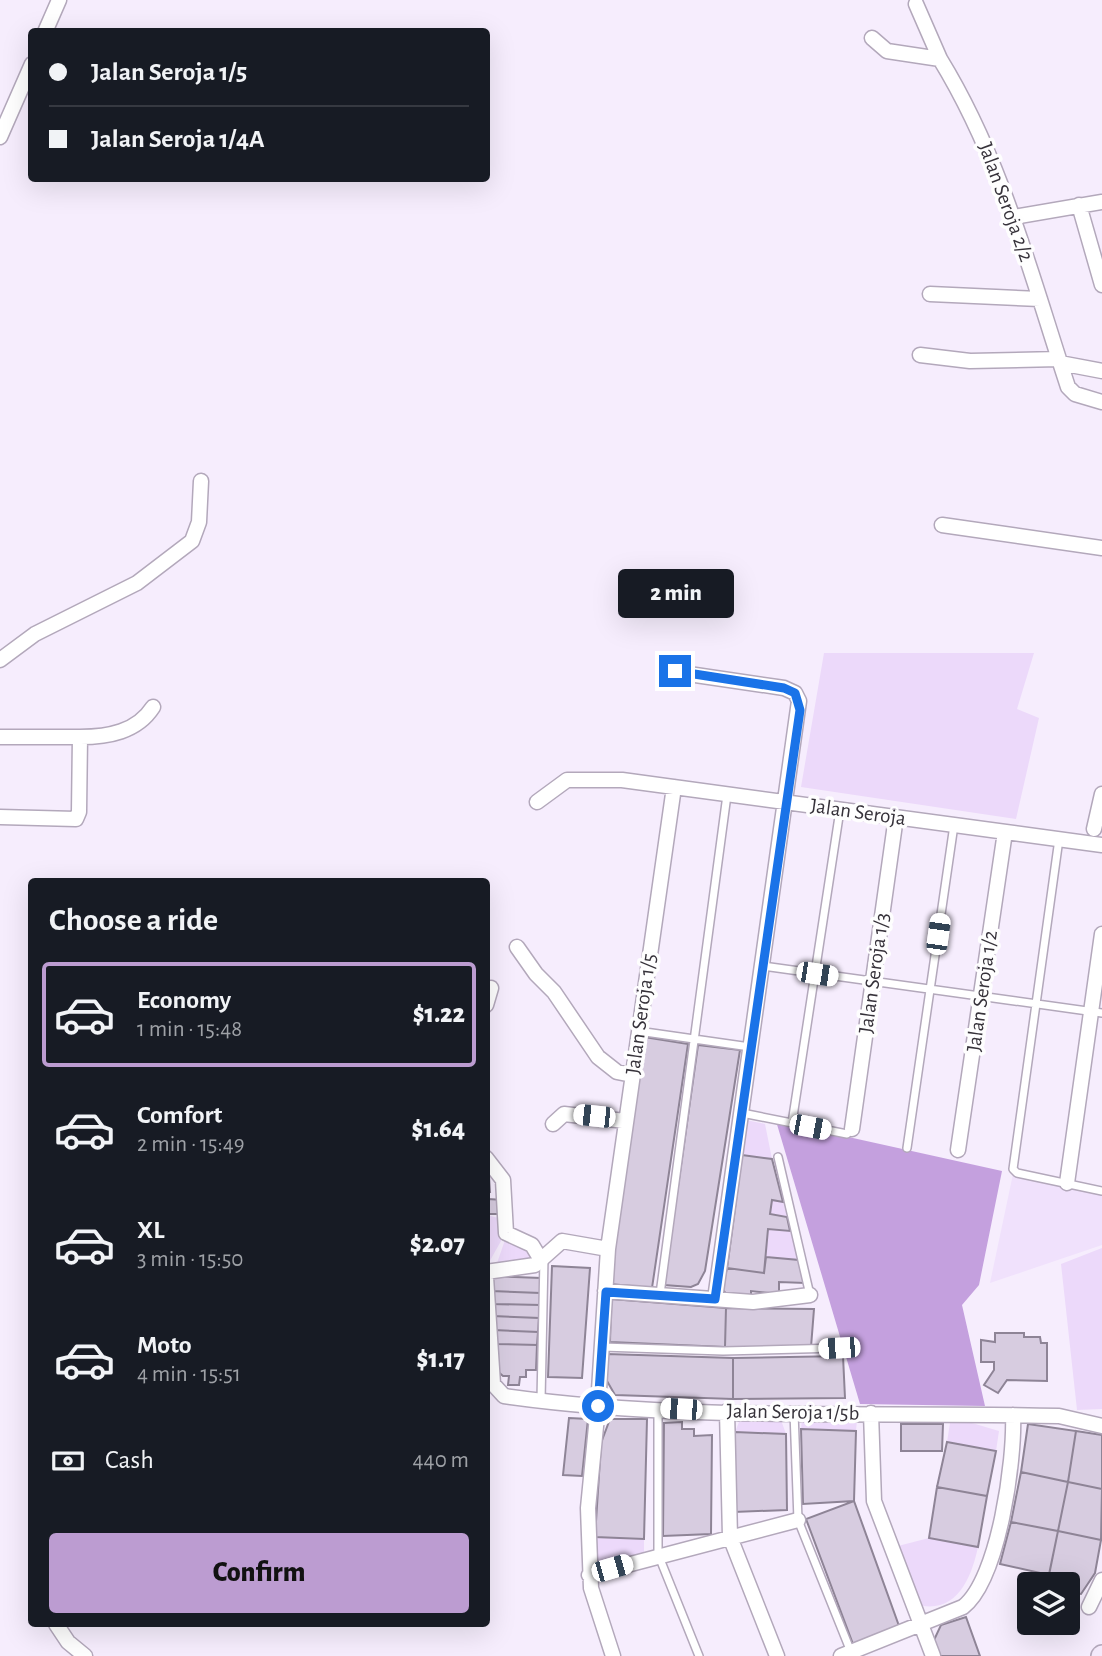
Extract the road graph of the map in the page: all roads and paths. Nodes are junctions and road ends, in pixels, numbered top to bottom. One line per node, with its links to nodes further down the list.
1 (59, 0): 3 (street)
2 (916, 4): 5 (street, Jalan Seroja 2/2)
3 (47, 28)
4 (872, 38): 5 (street)
5 (940, 58): 10 (street, Jalan Seroja 2/2)
6 (28, 73): 7 (street)
7 (0, 137)
8 (1102, 202): 9 (street)
9 (1079, 205): 10 (street); 11 (street)
10 (1014, 217): 13 (street, Jalan Seroja 2/2)
11 (1102, 285)
12 (929, 294): 13 (street)
13 (1040, 299): 15 (street, Jalan Seroja 2/2)
14 (920, 355): 15 (street)
15 (1059, 361): 16 (street); 17 (street, Jalan Seroja 2/2)
16 (1102, 371)
17 (1102, 402)
18 (201, 481): 21 (street)
19 (942, 524): 20 (street)
20 (1102, 548)
21 (0, 660)
22 (675, 671): 30 (street)
23 (153, 707): 25 (street)
24 (0, 737): 25 (street)
25 (80, 737): 32 (street)
26 (674, 787): 27 (street, Jalan Seroja); 29 (street, Jalan Seroja); 50 (street, Jalan Seroja 1/5)
27 (727, 794): 30 (street, Jalan Seroja); 51 (lane)
28 (1102, 794): 35 (street)
29 (537, 802)
30 (786, 802): 31 (street, Jalan Seroja); 41 (street)
31 (840, 810): 33 (street, Jalan Seroja); 42 (lane)
32 (0, 817)
33 (896, 817): 34 (street, Jalan Seroja); 43 (street, Jalan Seroja 1/3)
34 (954, 825): 36 (street, Jalan Seroja); 45 (lane)
35 (1094, 829)
36 (1005, 832): 37 (street, Jalan Seroja); 47 (street, Jalan Seroja 1/2)
37 (1059, 839): 38 (street, Jalan Seroja); 48 (lane)
38 (1102, 845)
39 (1102, 934): 49 (street)
40 (517, 947): 53 (street)
41 (763, 966): 42 (lane); 52 (street)
42 (817, 974): 43 (lane); 56 (lane)
43 (873, 982): 45 (lane); 58 (street, Jalan Seroja 1/3)
44 (491, 988): 46 (street)
45 (930, 989): 47 (lane); 59 (lane)
46 (490, 991)
47 (981, 997): 48 (lane); 60 (street, Jalan Seroja 1/2)
48 (1036, 1004): 49 (lane); 63 (lane)
49 (1096, 1012): 63 (street)
50 (638, 1031): 51 (lane); 53 (street, Jalan Seroja 1/5)
51 (694, 1039): 52 (lane); 69 (lane)
52 (751, 1047): 54 (street)
53 (632, 1075): 55 (street, Jalan Seroja 1/5)
54 (742, 1113): 56 (lane); 71 (street)
55 (625, 1121): 57 (street); 65 (street, Jalan Seroja 1/5)
56 (792, 1123): 58 (lane)
57 (553, 1124)
58 (852, 1129)
59 (907, 1148)
60 (958, 1150)
61 (778, 1157): 70 (lane)
62 (490, 1163): 66 (street)
63 (1067, 1183): 64 (lane)
64 (1102, 1191)
65 (608, 1250): 66 (street); 68 (street, Jalan Seroja 1/5)
66 (543, 1258): 67 (street); 77 (lane)
67 (490, 1274)
68 (606, 1292): 69 (street); 73 (street, Jalan Seroja 1/5)
69 (660, 1294): 71 (street)
70 (810, 1295): 71 (street)
71 (715, 1299)
72 (490, 1337): 75 (street)
73 (602, 1347): 74 (lane); 78 (street, Jalan Seroja 1/5)
74 (839, 1348)
75 (498, 1392): 76 (street); 77 (street, Jalan Seroja 1/5b)
76 (490, 1399)
77 (541, 1401): 78 (street, Jalan Seroja 1/5b)
78 (598, 1406): 79 (street, Jalan Seroja 1/5b); 88 (street, Jalan Seroja 1/5)
79 (658, 1408): 80 (street, Jalan Seroja 1/5b); 87 (lane)
80 (727, 1411): 81 (street, Jalan Seroja 1/5b); 86 (street)
81 (794, 1412): 82 (street, Jalan Seroja 1/5b); 85 (lane)
82 (871, 1413): 83 (street, Jalan Seroja 1/5b); 91 (street, Jalan Seroja 1/5b)
83 (1013, 1415): 84 (street, Jalan Seroja 1/5b); 91 (street)
84 (1102, 1426)
85 (798, 1520): 86 (street); 93 (lane)
86 (730, 1537): 87 (street); 97 (street)
87 (658, 1554): 88 (street); 96 (lane)
88 (589, 1574): 95 (street, Jalan Seroja 1/5)
89 (1102, 1580): 90 (street)
90 (1089, 1607)
91 (920, 1624): 93 (street); 98 (street, Jalan Seroja 1/5b)
92 (57, 1627): 94 (street)
93 (848, 1655)
94 (85, 1656)
95 (613, 1656)
96 (699, 1656)
97 (777, 1656)
98 (933, 1656)

